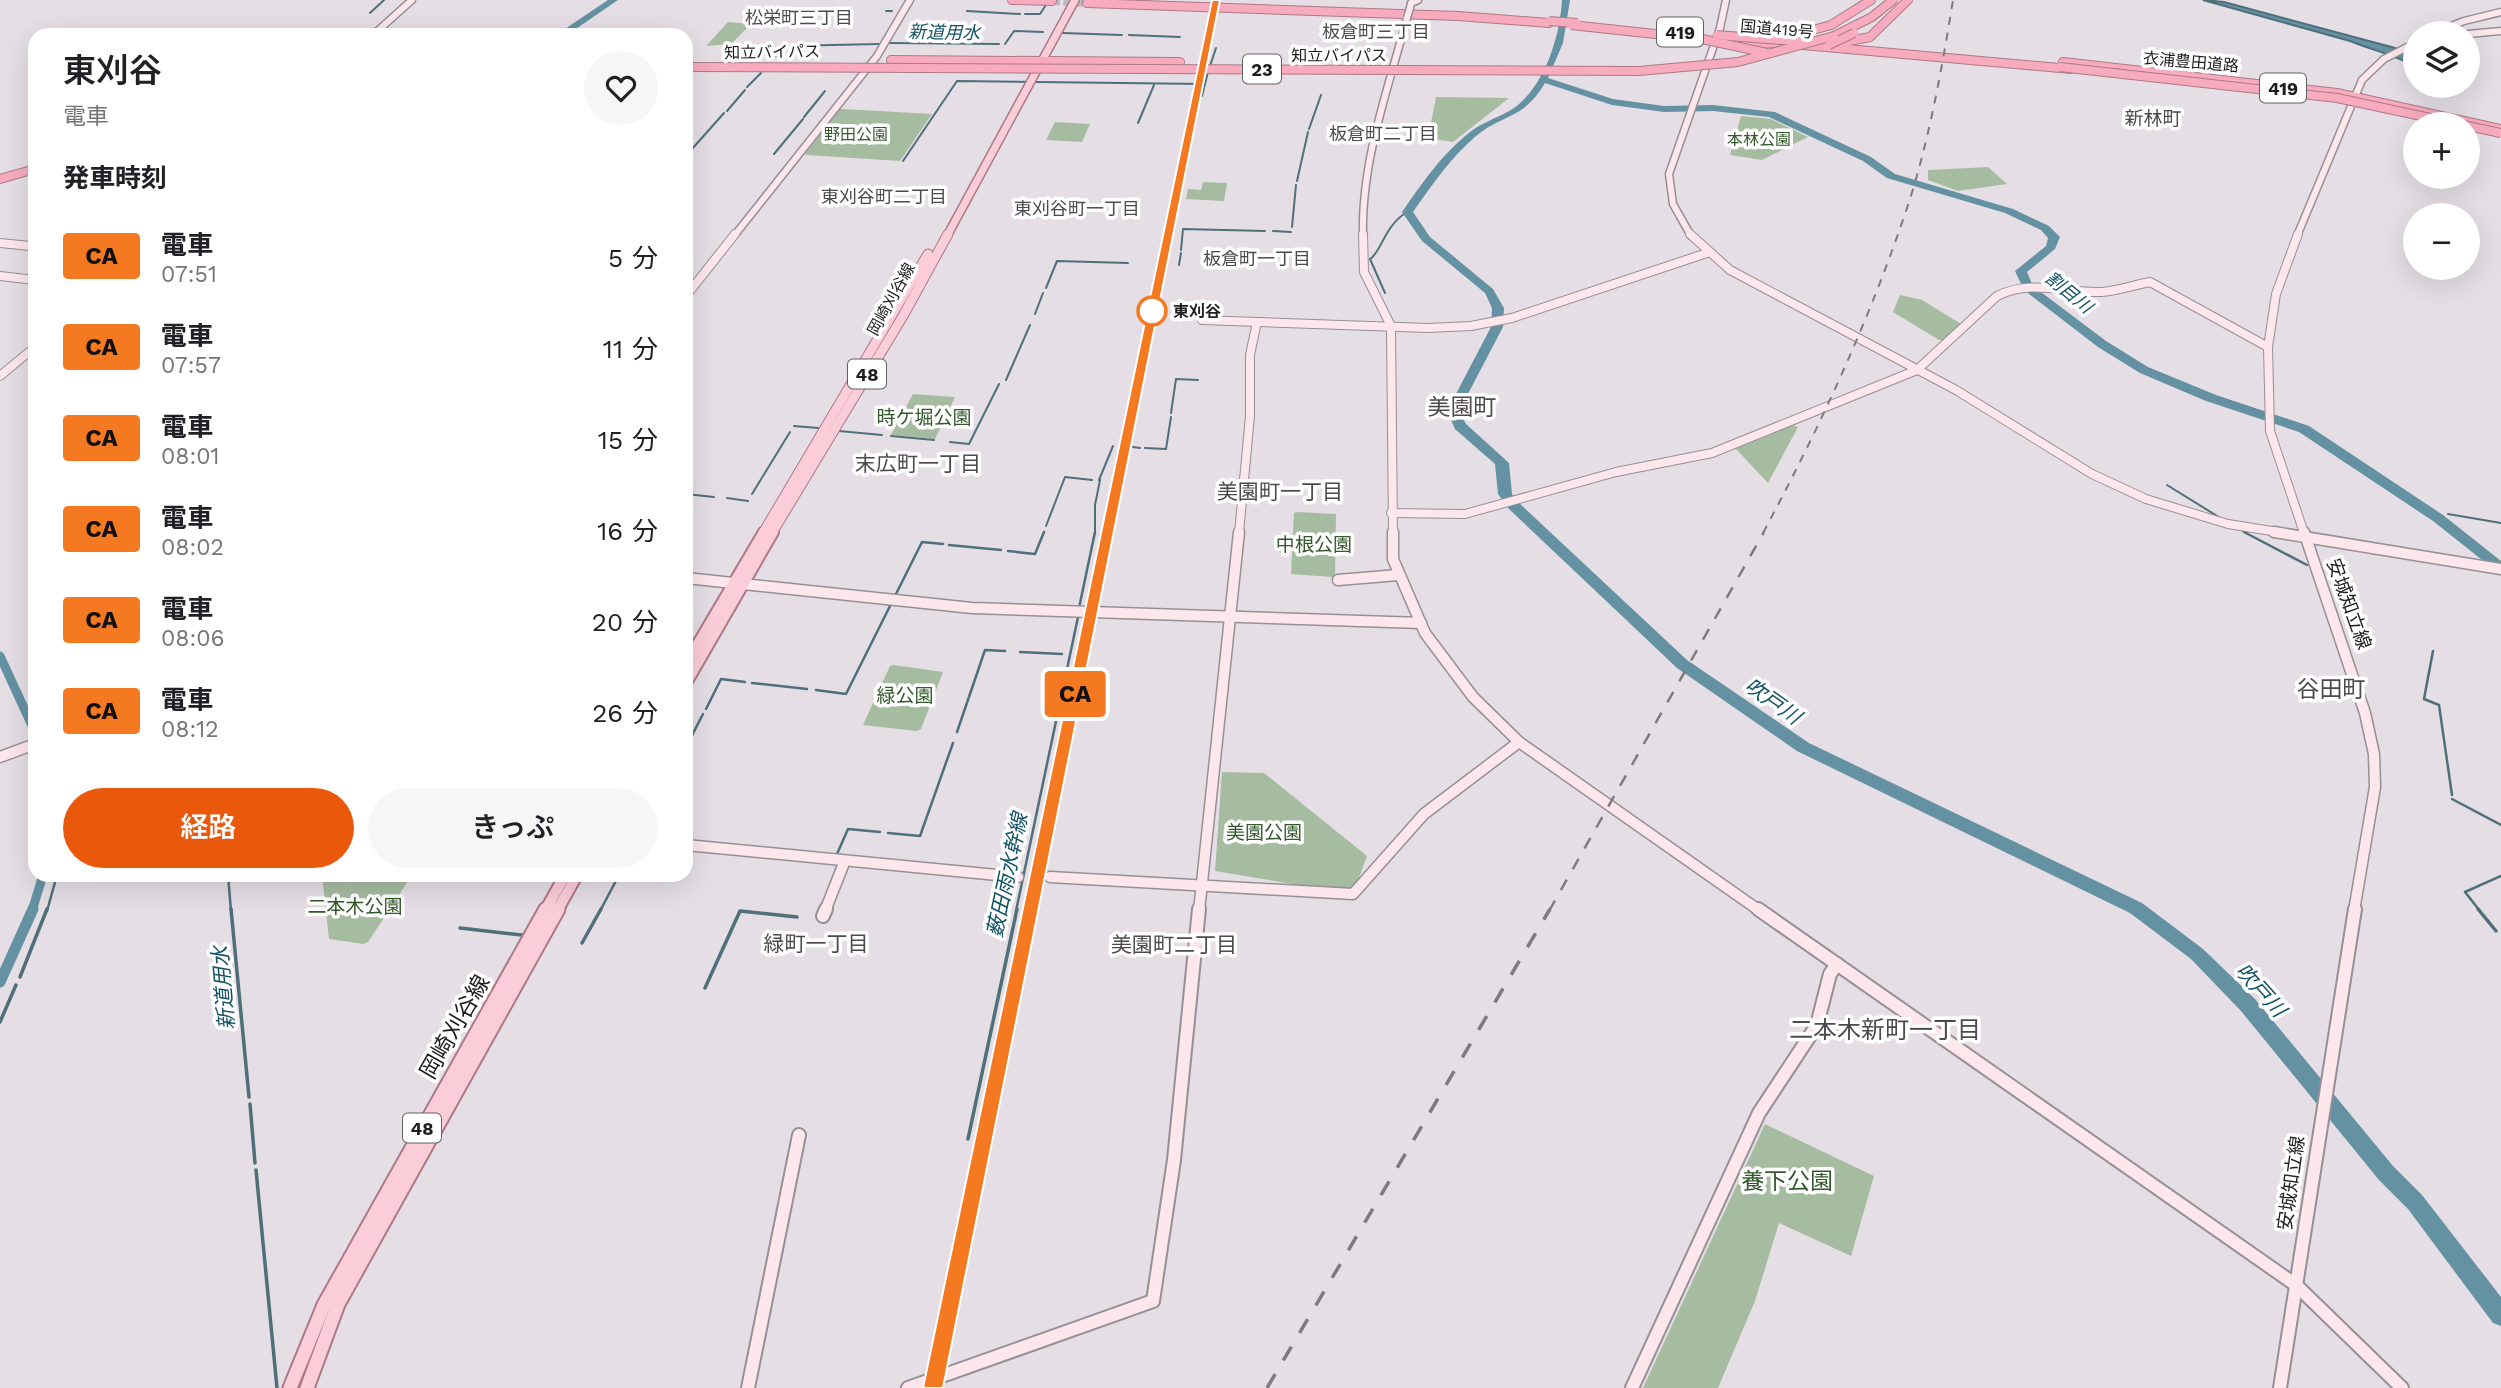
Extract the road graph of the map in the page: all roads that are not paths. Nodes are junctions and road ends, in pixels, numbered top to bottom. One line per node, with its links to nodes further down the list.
1 (412, 0): 22 (street)
2 (910, 0): 47 (street)
3 (1012, 0): 14 (highway)
4 (1067, 0): 32 (main road, 岡崎刈谷線 / 48)
5 (1075, 0): 32 (main road, 岡崎刈谷線 / 48)
6 (1142, 0): 16 (highway)
7 (1418, 0): 50 (street, bridge)
8 (1726, 0): 26 (street)
9 (1874, 0): 21 (highway, bridge); 25 (highway)
10 (1885, 0): 34 (highway, 知立バイパス / 23, bridge)
11 (1893, 0): 34 (highway, 知立バイパス / 23, bridge)
12 (1900, 0): 20 (highway, bridge)
13 (1908, 0): 26 (highway)
14 (1052, 1)
15 (1087, 2): 16 (highway, 国道419号 / 419)
16 (1276, 7): 19 (highway, 国道419号 / 419)
17 (2501, 12): 18 (street)
18 (2464, 21)
19 (1549, 22): 20 (highway, 国道419号 / 419, bridge); 21 (highway, 国道419号 / 419, bridge)
20 (1571, 25): 27 (highway, 国道419号 / 419, bridge)
21 (1606, 26): 27 (highway, 国道419号 / 419, bridge)
22 (381, 28)
23 (2501, 31): 24 (street)
24 (2480, 33)
25 (1795, 35)
26 (1713, 44): 44 (street)
27 (1807, 44): 29 (highway, 国道419号 / 419); 30 (highway, 国道419号 / 419)
28 (2403, 49): 36 (street, 安城知立線)
29 (1926, 52): 30 (highway, 国道419号 / 419); 36 (highway, 国道419号 / 419)
30 (2000, 61): 35 (highway, 国道419号 / 419); 39 (highway, 衣浦豊田道路 / 419, bridge)
31 (783, 64): 32 (highway); 32 (highway, bridge); 33 (highway, 知立バイパス / 23, bridge); 34 (highway, 知立バイパス / 23, bridge)
32 (1036, 65): 34 (highway, bridge); 61 (main road, 岡崎刈谷線 / 48)
33 (693, 66)
34 (1285, 67)
35 (2060, 67): 36 (highway, 国道419号 / 419, bridge); 39 (highway, 衣浦豊田道路 / 419, bridge)
36 (2355, 98): 37 (highway, 国道419号 / 419); 39 (highway, 国道419号 / 419); 51 (street, 安城知立線)
37 (2412, 112)
38 (2480, 128): 39 (highway)
39 (2501, 132)
40 (28, 170): 41 (highway)
41 (0, 177)
42 (0, 243): 43 (street)
43 (28, 246)
44 (1707, 253): 50 (street); 53 (street)
45 (0, 276): 46 (street)
46 (28, 279)
47 (693, 287)
48 (1202, 320): 49 (street)
49 (1257, 322): 50 (street); 62 (street)
50 (1391, 326): 55 (street)
51 (2268, 347): 53 (street); 56 (street, 安城知立線)
52 (28, 353): 54 (street)
53 (1917, 370): 55 (street); 56 (street)
54 (0, 376)
55 (1391, 513): 58 (street)
56 (2305, 537): 57 (street); 79 (street, 安城知立線)
57 (2501, 569)
58 (1398, 575): 60 (street); 63 (street)
59 (693, 579): 61 (street)
60 (1338, 580)
61 (737, 584): 62 (street); 64 (main road, 岡崎刈谷線 / 48); 65 (main road, 岡崎刈谷線 / 48)
62 (1231, 619): 63 (street); 75 (street)
63 (1421, 623): 66 (street)
64 (693, 653)
65 (693, 669)
66 (1519, 742): 75 (street); 77 (street)
67 (28, 747): 68 (street)
68 (0, 757)
69 (693, 846): 70 (street)
70 (844, 863): 71 (street); 76 (street)
71 (1018, 877)
72 (1050, 877): 75 (street)
73 (561, 882): 80 (main road, 岡崎刈谷線 / 48)
74 (573, 882): 81 (main road, 岡崎刈谷線 / 48)
75 (1201, 886): 83 (street)
76 (823, 916)
77 (1837, 964): 79 (street); 84 (street)
78 (799, 1135): 82 (street)
79 (2296, 1285): 85 (street, 安城知立線); 86 (street)
80 (290, 1388)
81 (307, 1388)
82 (748, 1388)
83 (908, 1388)
84 (1632, 1388)
85 (2280, 1388)
86 (2402, 1388)

